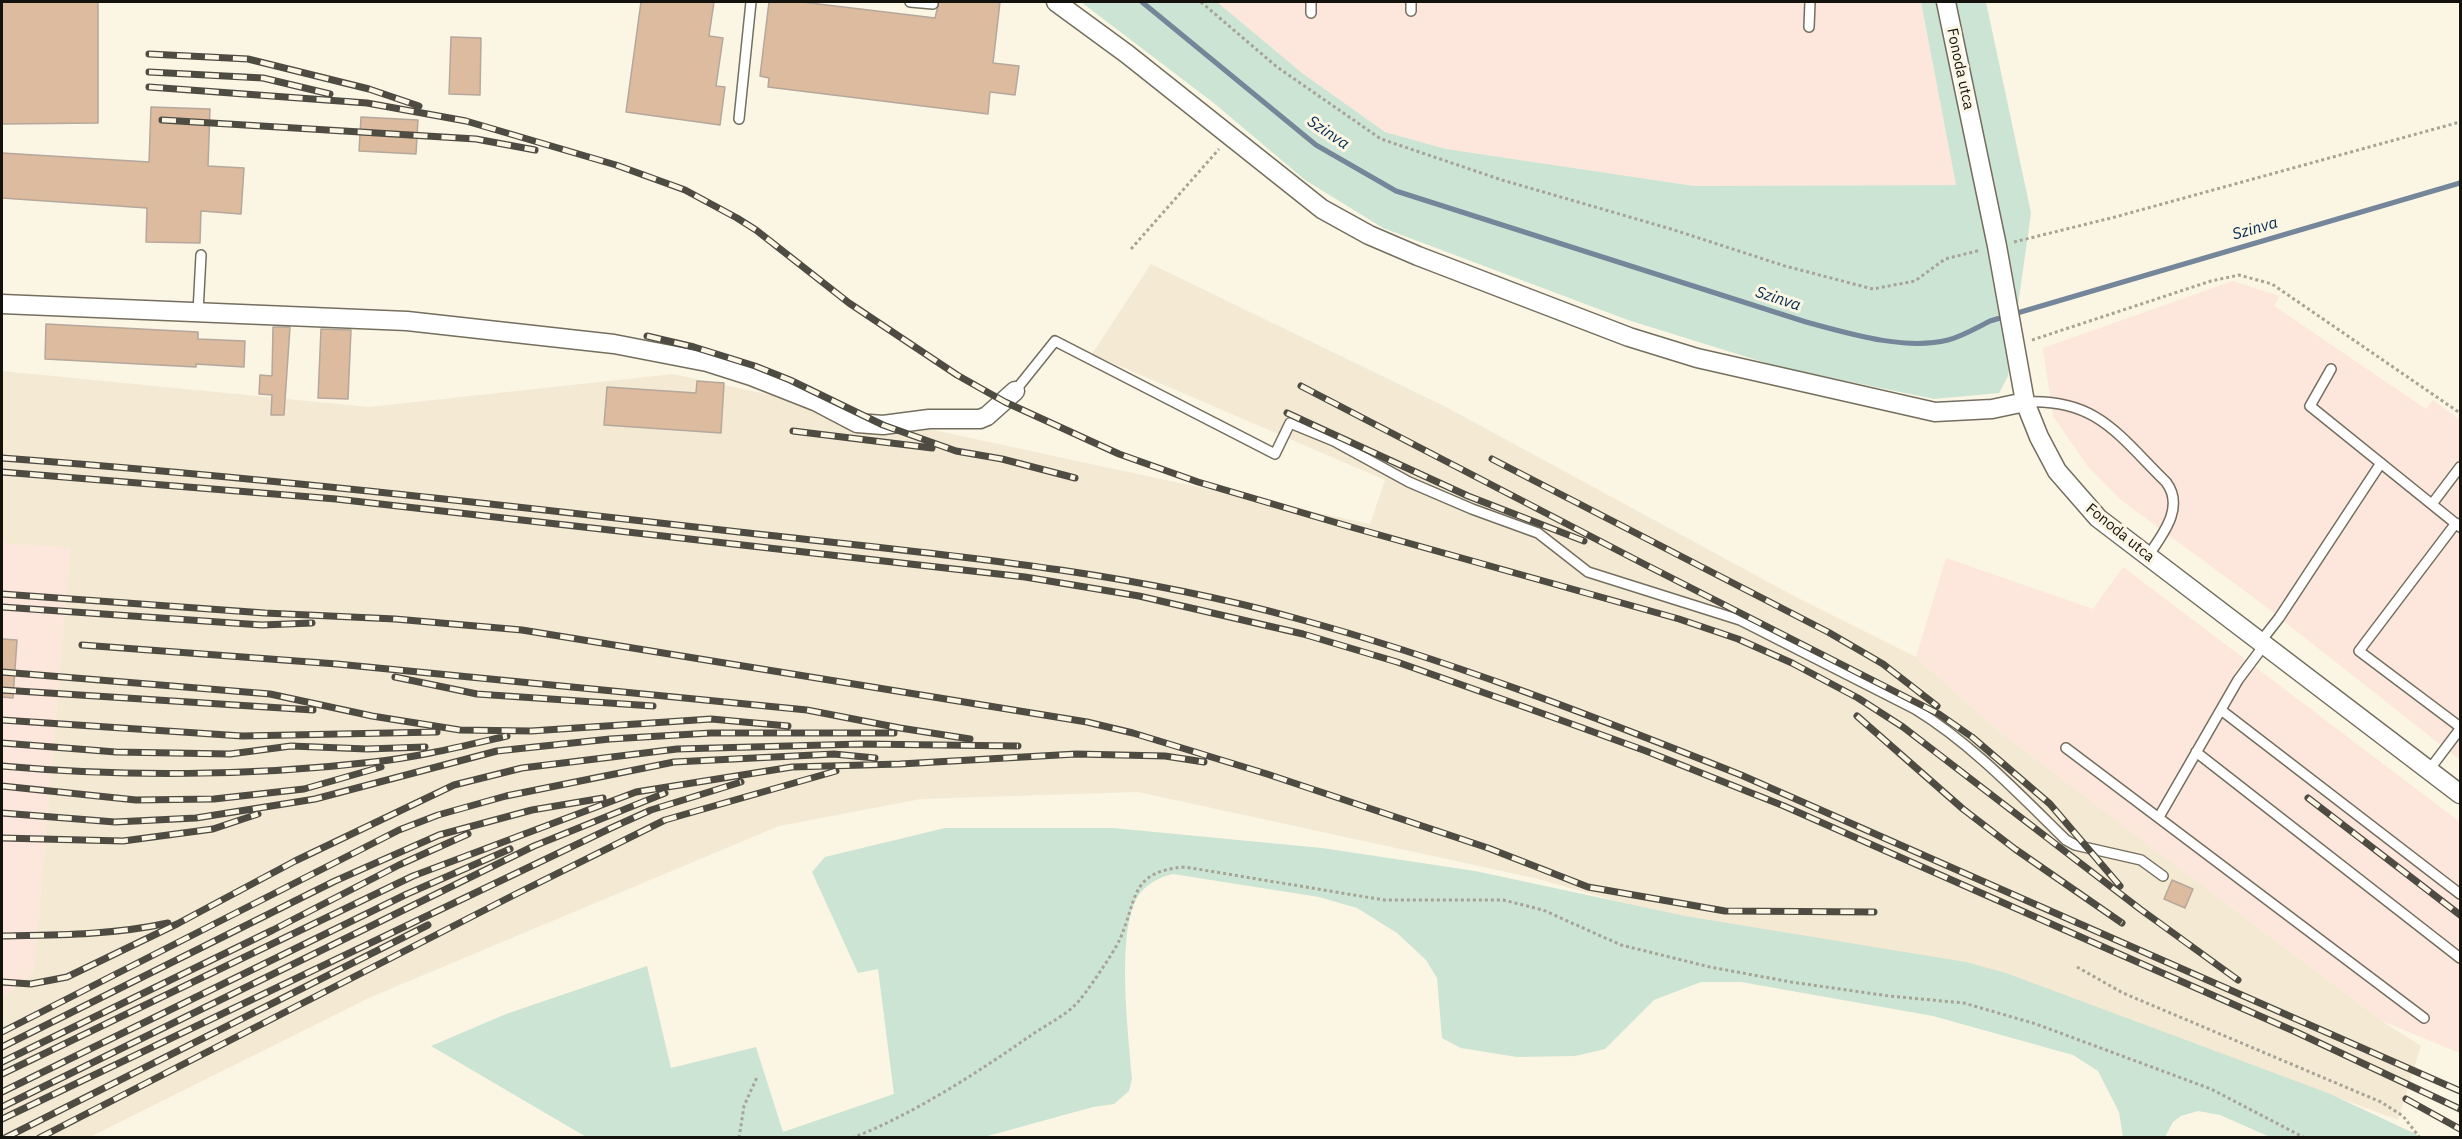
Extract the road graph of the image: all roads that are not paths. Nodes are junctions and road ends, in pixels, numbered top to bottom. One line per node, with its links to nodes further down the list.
1 (751, 2): 10 (lane)
2 (912, 2): 7 (lane)
3 (1056, 2): 16 (street)
4 (1311, 2): 8 (lane)
5 (1810, 2): 9 (lane)
6 (1946, 2): 16 (street, Fonoda utca)
7 (933, 4)
8 (1311, 13)
9 (1809, 27)
10 (739, 118)
11 (201, 255): 13 (lane)
12 (2, 304): 13 (street)
13 (198, 312): 15 (street)
14 (2331, 369): 17 (lane)
15 (1015, 391): 30 (lane)
16 (2025, 402): 21 (street, Fonoda utca); 21 (lane)
17 (2381, 463): 19 (lane); 22 (lane)
18 (2460, 467): 19 (lane)
19 (2432, 504): 20 (lane)
20 (2458, 525): 24 (lane)
21 (2148, 556): 22 (street, Fonoda utca)
22 (2263, 642): 23 (lane); 27 (street, Fonoda utca)
23 (2221, 710): 26 (lane); 31 (lane)
24 (2460, 728): 27 (lane)
25 (2066, 747): 29 (lane)
26 (2196, 752): 29 (lane); 32 (lane)
27 (2429, 770): 28 (street, Fonoda utca)
28 (2460, 794)
29 (2159, 817): 33 (lane)
30 (2163, 876)
31 (2460, 894)
32 (2460, 958)
33 (2424, 1018)

